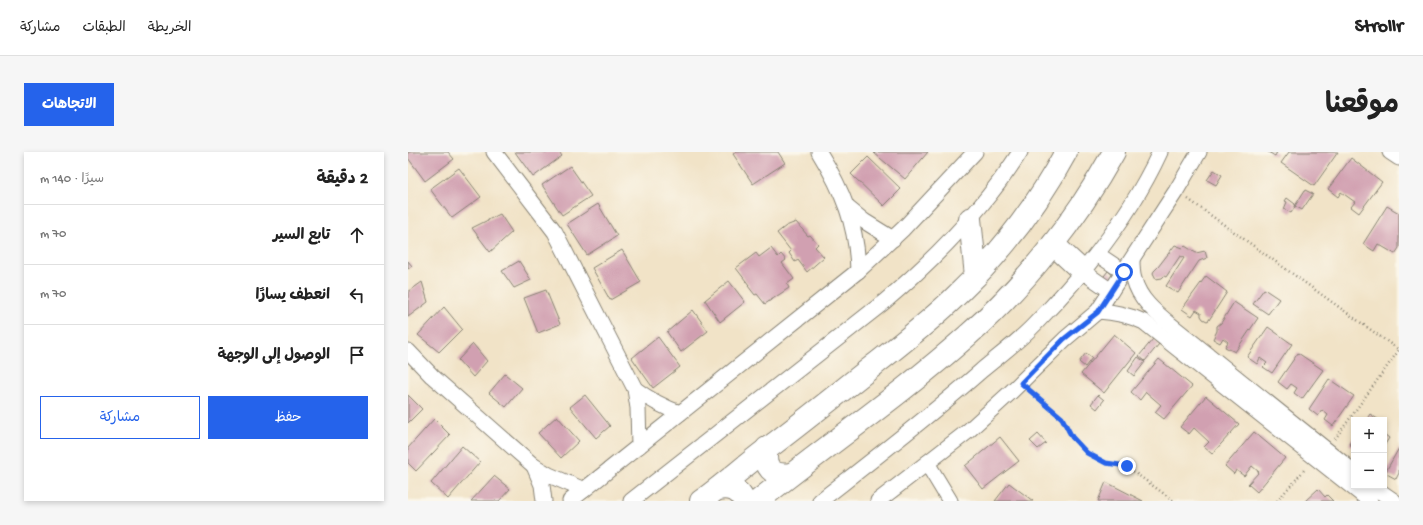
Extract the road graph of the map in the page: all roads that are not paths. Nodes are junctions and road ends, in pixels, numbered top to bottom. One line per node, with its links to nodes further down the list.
1 (494, 152): 25 (street)
2 (819, 152): 11 (street)
3 (975, 152): 13 (street)
4 (1020, 152): 12 (street)
5 (1066, 152): 20 (street)
6 (1114, 152): 14 (street)
7 (1160, 152): 15 (street)
8 (1199, 152): 16 (street)
9 (1390, 152): 10 (street)
10 (1399, 158)
11 (848, 208): 13 (street); 17 (street)
12 (970, 219): 20 (street); 39 (street)
13 (893, 239): 17 (street)
14 (1053, 244): 18 (street); 33 (street)
15 (1097, 254): 18 (street); 19 (street)
16 (1132, 260): 19 (street); 23 (street)
17 (858, 271): 26 (street)
18 (1082, 271): 21 (street); 42 (street)
19 (1124, 272): 21 (street)
20 (976, 276): 28 (street)
21 (1111, 291): 22 (street)
22 (1098, 312): 23 (street); 30 (street)
23 (1156, 322): 29 (street)
24 (408, 351): 31 (street)
25 (635, 389): 26 (street); 27 (street)
26 (680, 413): 27 (street)
27 (639, 446): 35 (street)
28 (767, 448): 33 (street); 36 (street)
29 (1321, 454): 32 (street); 45 (street)
30 (927, 463): 43 (street); 44 (street)
31 (534, 466): 35 (street); 37 (street)
32 (1351, 470)
33 (791, 474): 41 (street)
34 (1376, 489): 46 (street)
35 (584, 490): 38 (street)
36 (710, 495): 40 (street)
37 (544, 501)
38 (570, 501)
39 (631, 501)
40 (744, 501)
41 (758, 501)
42 (820, 501)
43 (878, 501)
44 (950, 501)
45 (1370, 501)
46 (1394, 501)

